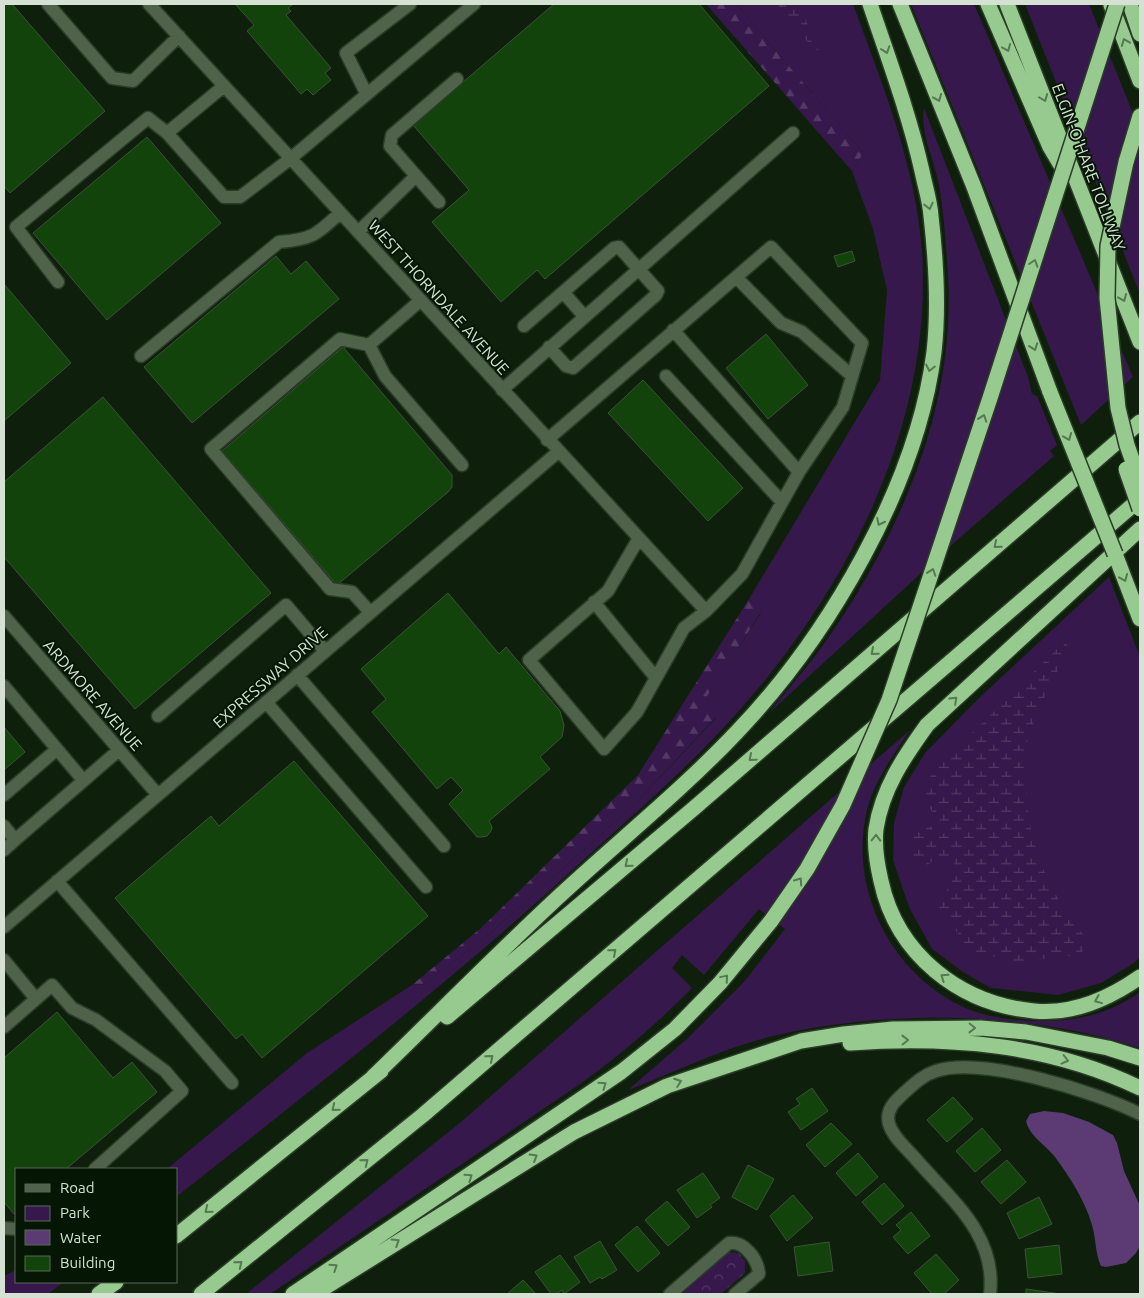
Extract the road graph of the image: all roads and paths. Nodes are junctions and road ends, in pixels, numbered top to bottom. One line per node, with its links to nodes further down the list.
1 (48, 4): 13 (street)
2 (149, 4): 13 (street, WEST THORNDALE AVENUE)
3 (410, 4): 17 (street)
4 (474, 4): 17 (street)
5 (870, 4): 85 (highway, one-way to 85)
6 (900, 4): 60 (highway, one-way to 60, bridge)
7 (988, 4): 24 (highway, one-way to 24)
8 (1007, 4): 24 (highway, ELGIN-O'HARE TOLLWAY, one-way to 24)
9 (1110, 4): 15 (highway, one-way to 9)
10 (1117, 4): 94 (highway, one-way to 10, bridge)
11 (1130, 4): 12 (highway)
12 (1140, 34)
13 (178, 36): 16 (street, WEST THORNDALE AVENUE)
14 (457, 79): 22 (street)
15 (1140, 80)
16 (224, 86): 19 (street); 21 (street, WEST THORNDALE AVENUE)
17 (366, 93): 21 (street)
18 (1140, 116): 31 (highway, bridge)
19 (167, 133): 21 (street); 29 (street)
20 (793, 133): 27 (street)
21 (290, 159): 25 (street, WEST THORNDALE AVENUE)
22 (416, 176): 23 (street); 26 (street)
23 (439, 202)
24 (1085, 204): 36 (highway, ELGIN-O'HARE TOLLWAY, one-way to 36)
25 (340, 213): 26 (street, WEST THORNDALE AVENUE); 39 (street)
26 (358, 232): 32 (street, WEST THORNDALE AVENUE)
27 (638, 268): 30 (street); 33 (street); 38 (street)
28 (736, 277): 35 (street); 41 (street); 41 (street)
29 (58, 282)
30 (563, 292): 33 (street); 34 (street)
31 (1107, 298): 49 (highway, bridge); 52 (highway, bridge)
32 (421, 300): 37 (street); 42 (street, WEST THORNDALE AVENUE)
33 (584, 316): 38 (street)
34 (524, 326)
35 (673, 330): 45 (street); 48 (street)
36 (1140, 342)
37 (369, 345): 47 (street); 57 (street)
38 (549, 347): 42 (street)
39 (141, 356)
40 (666, 376): 51 (street)
41 (852, 376): 48 (street)
42 (502, 390): 45 (street, WEST THORNDALE AVENUE)
43 (1140, 411): 53 (highway)
44 (1140, 422): 53 (highway)
45 (547, 440): 46 (street, WEST THORNDALE AVENUE)
46 (558, 452): 55 (street, WEST THORNDALE AVENUE); 57 (street, EXPRESSWAY DRIVE)
47 (462, 465)
48 (798, 472): 51 (street)
49 (1140, 482)
50 (1140, 499): 93 (highway, one-way to 50)
51 (782, 502): 58 (street)
52 (1140, 509)
53 (1019, 527): 85 (highway, one-way to 85)
54 (1140, 529): 80 (highway, one-way to 54)
55 (639, 538): 56 (street); 58 (street, WEST THORNDALE AVENUE)
56 (594, 602): 63 (street); 63 (street)
57 (370, 612): 61 (street, EXPRESSWAY DRIVE)
58 (706, 612): 63 (street)
59 (4, 616): 68 (street, ARDMORE AVENUE)
60 (1140, 619)
61 (324, 652): 62 (street, EXPRESSWAY DRIVE); 66 (street)
62 (297, 675): 65 (street, EXPRESSWAY DRIVE); 74 (street)
63 (656, 678)
64 (4, 686): 67 (street)
65 (266, 702): 71 (street, EXPRESSWAY DRIVE); 77 (street)
66 (158, 716)
67 (56, 750): 69 (street); 70 (street)
68 (119, 750): 69 (street); 71 (street, ARDMORE AVENUE)
69 (83, 780): 73 (street)
70 (4, 795)
71 (158, 795): 76 (street, EXPRESSWAY DRIVE)
72 (4, 826): 73 (street)
73 (15, 840): 75 (street)
74 (444, 846)
75 (4, 850)
76 (57, 881): 78 (street, EXPRESSWAY DRIVE); 86 (street)
77 (426, 887)
78 (4, 927)
79 (4, 960): 81 (street)
80 (1140, 977)
81 (36, 999): 82 (street); 89 (street)
82 (4, 1026)
83 (769, 1052): 84 (highway, one-way to 84); 87 (highway, one-way to 87); 95 (highway, one-way to 83)
84 (1140, 1058)
85 (373, 1078): 90 (highway, one-way to 90)
86 (232, 1083)
87 (1140, 1088)
88 (1140, 1114): 98 (street)
89 (96, 1168)
90 (178, 1234)
91 (115, 1283): 92 (highway)
92 (99, 1294)
93 (201, 1294)
94 (293, 1294)
95 (309, 1294)
96 (670, 1294): 97 (street)
97 (735, 1294)
98 (990, 1294)

